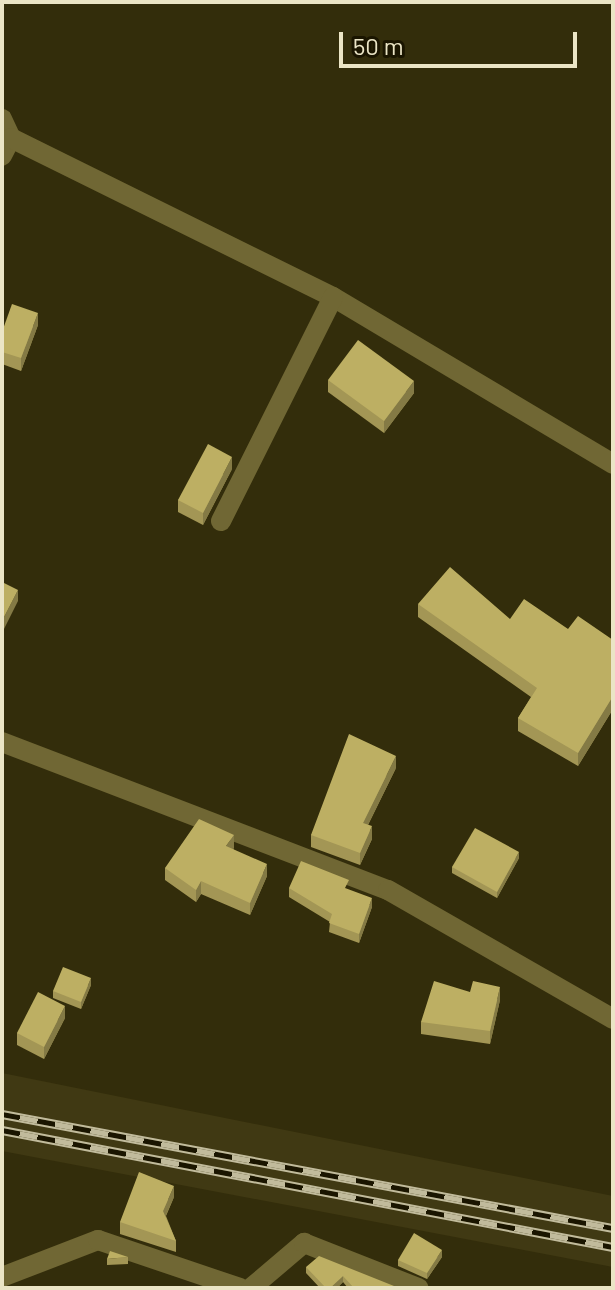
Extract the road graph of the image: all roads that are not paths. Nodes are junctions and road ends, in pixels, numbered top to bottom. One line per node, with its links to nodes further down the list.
1 (2, 119): 2 (street)
2 (7, 147): 3 (street)
3 (333, 297): 4 (street); 5 (street)
4 (613, 464)
5 (221, 521)
6 (2, 742): 7 (street)
7 (613, 1019)
8 (2, 1277): 9 (street)
9 (240, 1288)
10 (251, 1288): 11 (street)
11 (418, 1288)

